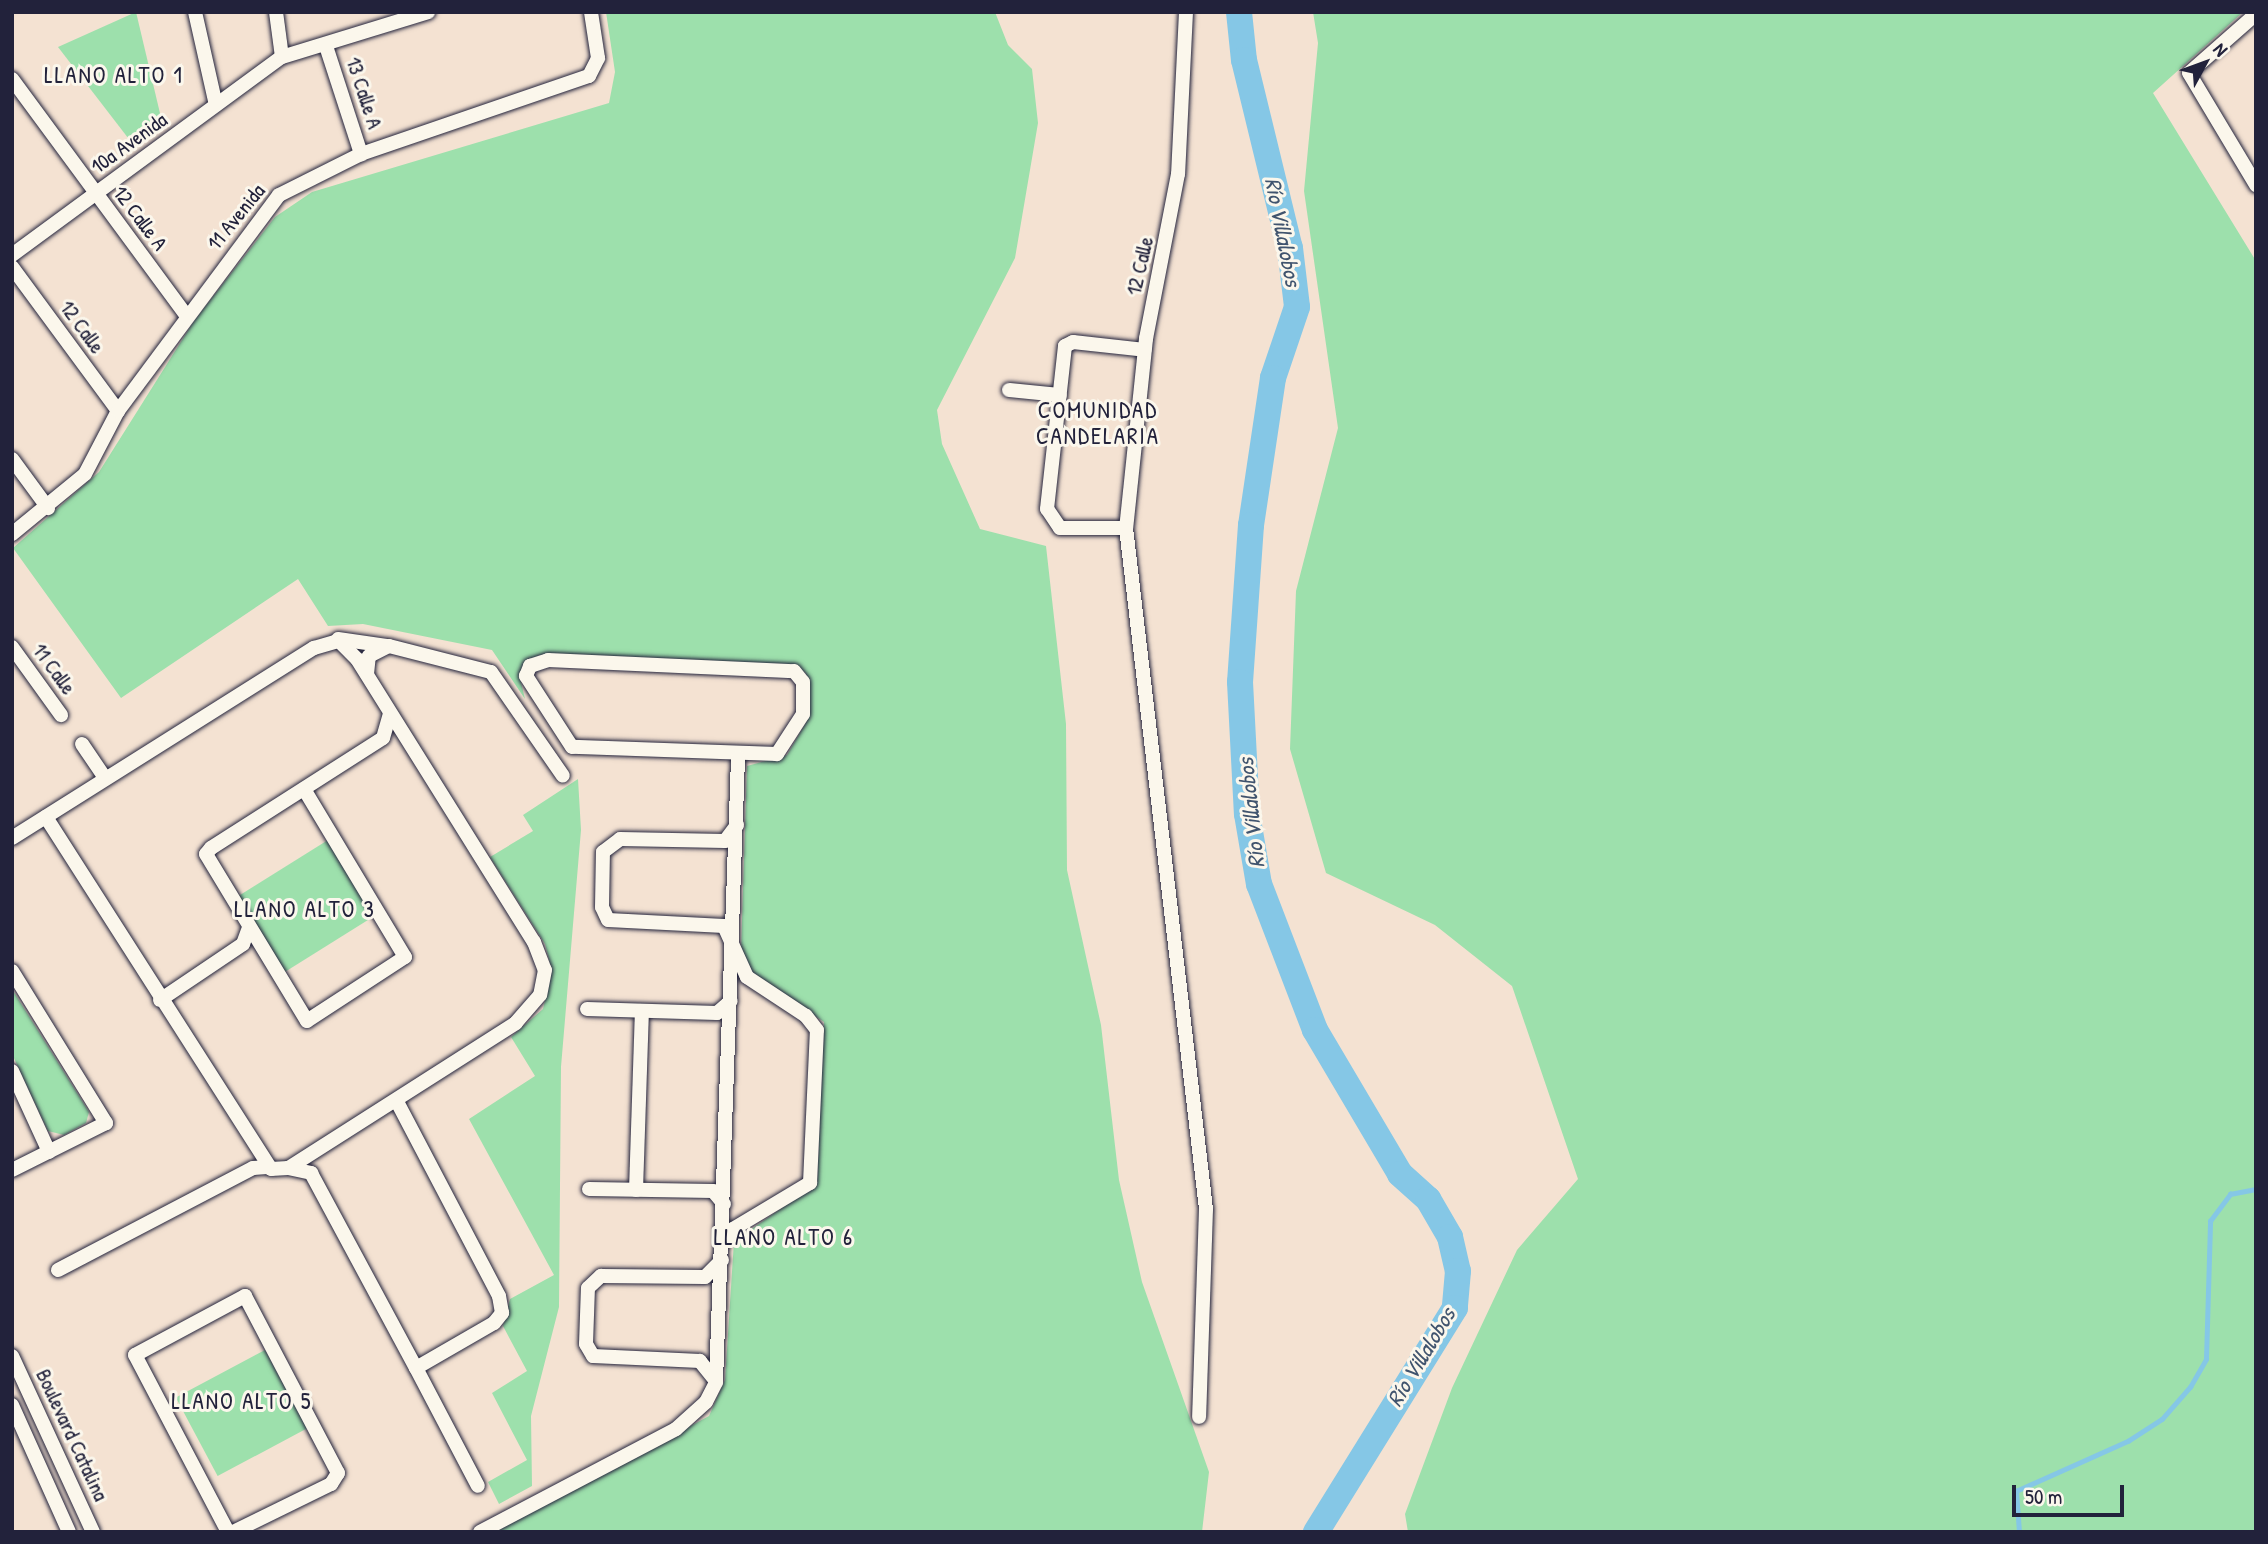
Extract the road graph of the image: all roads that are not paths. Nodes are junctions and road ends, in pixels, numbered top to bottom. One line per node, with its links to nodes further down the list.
1 (195, 12): 10 (street)
2 (276, 12): 8 (street)
3 (428, 12): 7 (street, 10a Avenida)
4 (591, 12): 11 (street, 11 Avenida)
5 (1186, 12): 17 (street, 12 Calle)
6 (2254, 20): 12 (street)
7 (326, 46): 8 (street, 10a Avenida); 11 (street, 13 Calle A)
8 (282, 57): 10 (street, 10a Avenida)
9 (12, 79): 13 (street, 12 Calle A)
10 (216, 105): 13 (street, 10a Avenida)
11 (361, 154): 16 (street, 11 Avenida)
12 (2256, 185)
13 (96, 194): 14 (street, 10a Avenida); 16 (street, 12 Calle A)
14 (12, 255)
15 (12, 267): 20 (street, 12 Calle)
16 (186, 315): 20 (street, 11 Avenida)
17 (1145, 350): 19 (street); 23 (street, 12 Calle)
18 (1009, 390): 19 (street)
19 (1060, 395): 23 (street)
20 (118, 411): 22 (street, 11 Avenida)
21 (12, 459): 22 (street)
22 (48, 508): 24 (street, 11 Avenida)
23 (1126, 528): 61 (street, 12 Calle)
24 (12, 534)
25 (333, 640): 26 (street); 28 (street); 34 (street)
26 (389, 646): 28 (street); 33 (street)
27 (12, 647): 30 (street, 11 Calle)
28 (367, 676): 29 (street)
29 (388, 709): 35 (street); 47 (street)
30 (61, 715)
31 (82, 744): 34 (street)
32 (738, 757): 32 (street); 37 (street)
33 (563, 776)
34 (105, 778): 36 (street)
35 (304, 789): 39 (street); 39 (street)
36 (46, 817): 38 (street); 42 (street)
37 (737, 825): 40 (street); 40 (street)
38 (12, 838)
39 (248, 930): 42 (street)
40 (732, 948): 43 (street); 55 (street)
41 (12, 971): 48 (street)
42 (160, 1000): 49 (street)
43 (731, 1001): 45 (street); 54 (street)
44 (587, 1009): 45 (street)
45 (642, 1011): 53 (street)
46 (12, 1071): 48 (street)
47 (396, 1100): 50 (street); 58 (street)
48 (49, 1152): 51 (street)
49 (267, 1167): 50 (street); 56 (street)
50 (288, 1168): 58 (street)
51 (12, 1170)
52 (589, 1189): 53 (street)
53 (636, 1190): 54 (street)
54 (724, 1204): 55 (street)
55 (723, 1253): 59 (street); 59 (street)
56 (58, 1270)
57 (12, 1356): 64 (street, Boulevard Catalina)
58 (416, 1368): 62 (street)
59 (716, 1382): 67 (street)
60 (12, 1405): 63 (street, Boulevard Catalina)
61 (1199, 1417)
62 (478, 1486)
63 (69, 1532)
64 (93, 1532)
65 (228, 1532): 66 (street)
66 (233, 1532)
67 (480, 1532)

